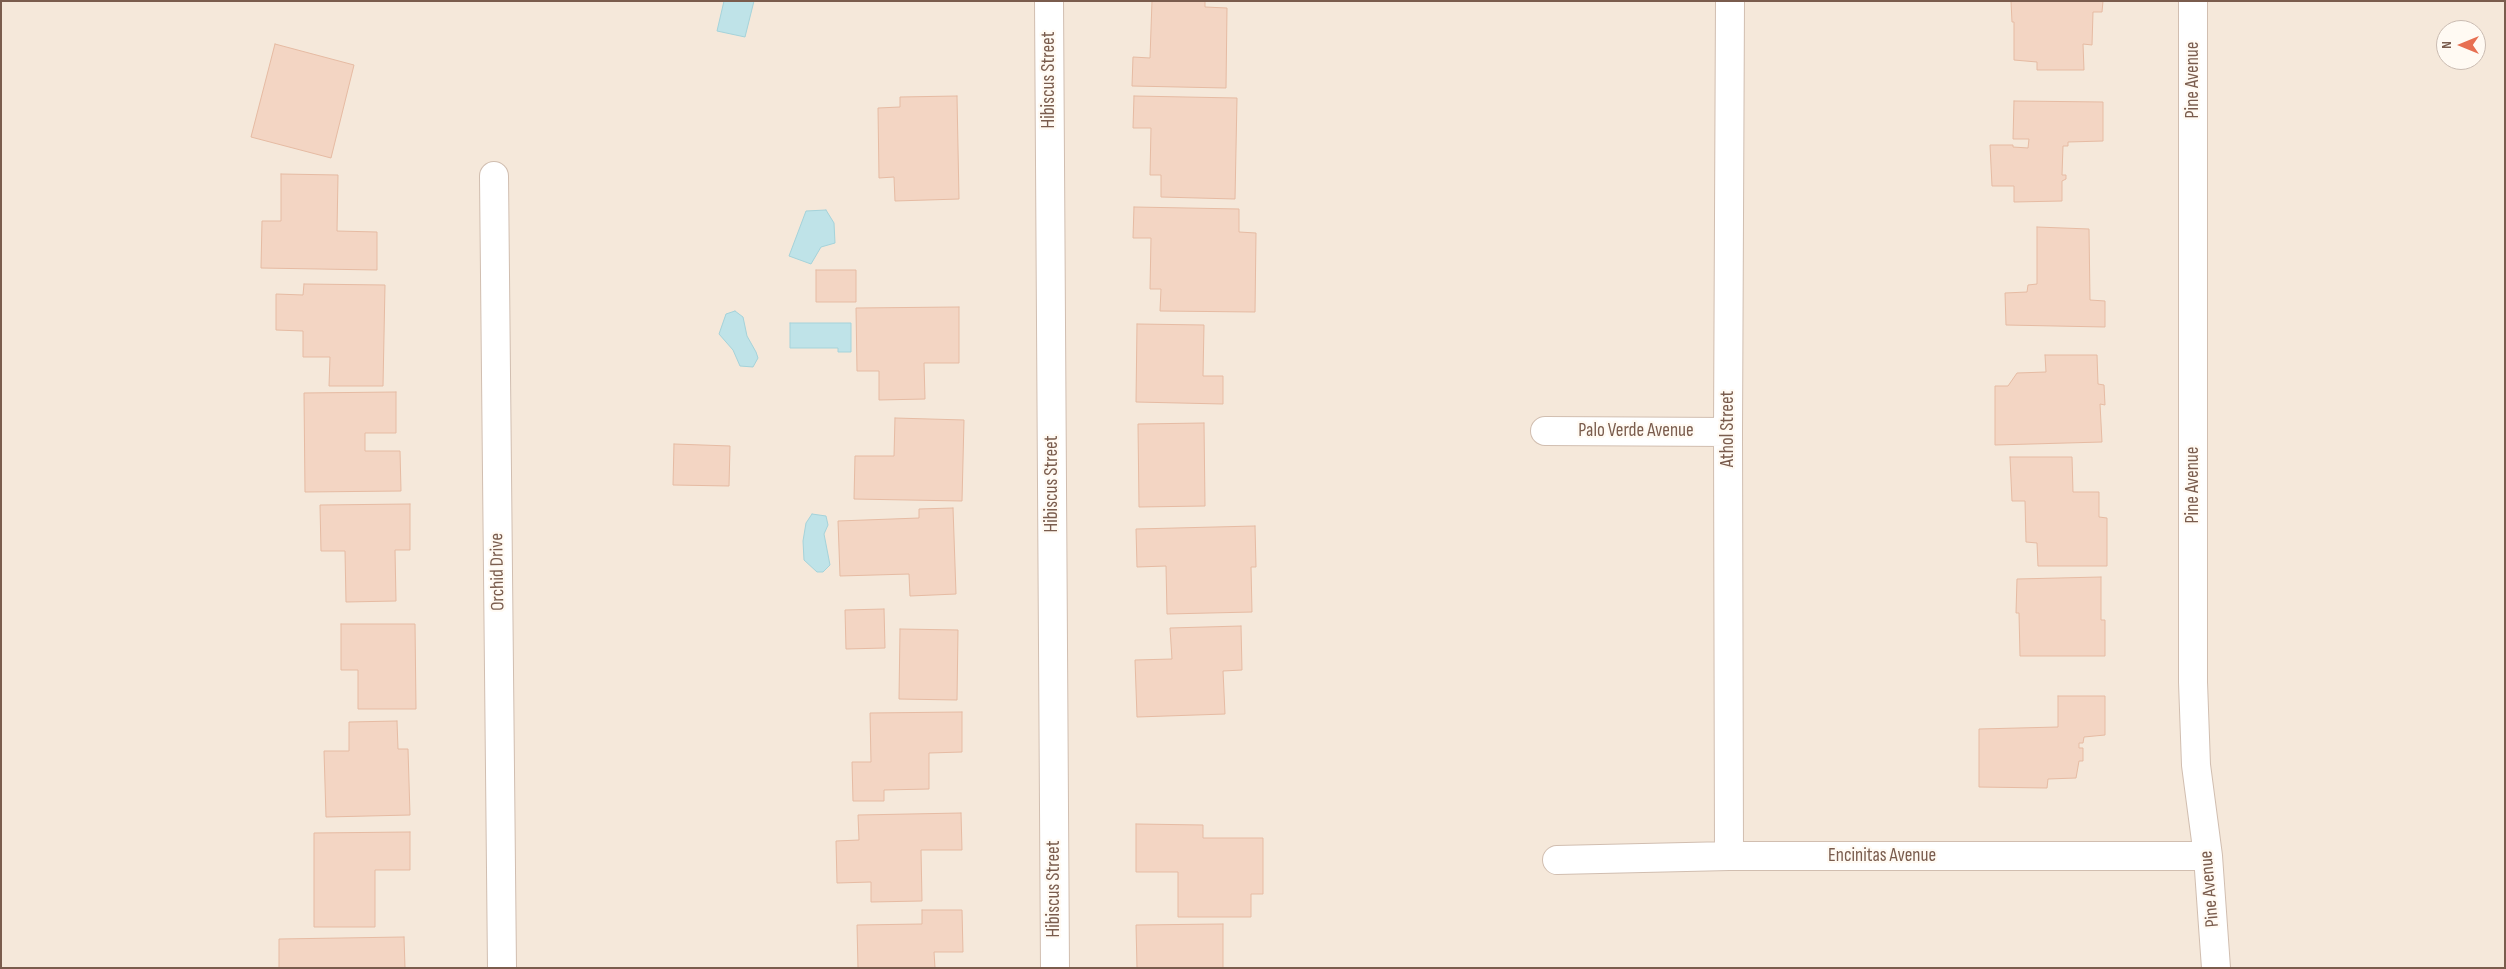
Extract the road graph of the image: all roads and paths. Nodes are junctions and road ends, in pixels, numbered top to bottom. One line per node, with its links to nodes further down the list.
1 (1049, 1): 11 (street, Hibiscus Street)
2 (1730, 1): 6 (street, Athol Street)
3 (2193, 1): 8 (street, Pine Avenue)
4 (494, 176): 10 (street, Orchid Drive)
5 (1544, 431): 6 (street, Palo Verde Avenue)
6 (1728, 432): 7 (street, Athol Street)
7 (1729, 856): 8 (street, Encinitas Avenue); 9 (street, Encinitas Avenue)
8 (2208, 856): 12 (street, Pine Avenue)
9 (1557, 860)
10 (502, 968)
11 (1055, 968)
12 (2216, 968)

